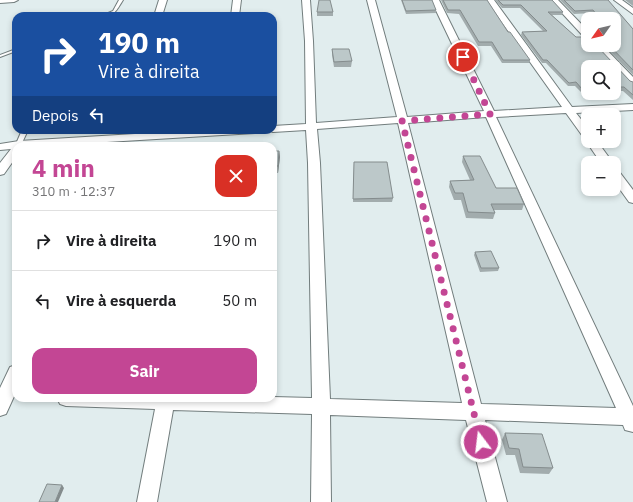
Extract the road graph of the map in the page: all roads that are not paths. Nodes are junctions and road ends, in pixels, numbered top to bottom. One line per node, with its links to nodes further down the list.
1 (14, 0): 11 (street)
2 (121, 0): 12 (lane)
3 (163, 0): 13 (street)
4 (237, 0): 14 (street)
5 (306, 0): 26 (street)
6 (371, 0): 24 (street)
7 (435, 0): 23 (street)
8 (490, 0): 22 (street)
9 (554, 0): 16 (street)
10 (618, 0): 15 (street)
11 (0, 1)
12 (114, 12)
13 (159, 12)
14 (236, 12)
15 (633, 12)
16 (581, 29)
17 (12, 52): 19 (lane)
18 (604, 52): 20 (street)
19 (0, 56)
20 (633, 82)
21 (633, 107): 22 (street)
22 (570, 111): 23 (street); 25 (street)
23 (490, 114): 24 (street); 43 (street)
24 (402, 121): 26 (street); 42 (street)
25 (581, 126)
26 (310, 127): 27 (street); 41 (street)
27 (277, 129)
28 (173, 134): 29 (street)
29 (115, 138): 30 (street)
30 (66, 142)
31 (12, 146): 32 (street)
32 (0, 147)
33 (12, 155): 34 (street)
34 (0, 172)
35 (621, 182): 36 (street)
36 (633, 199)
37 (12, 382): 38 (street)
38 (5, 399)
39 (165, 402): 44 (street)
40 (209, 402): 41 (street)
41 (320, 407): 42 (street); 45 (street)
42 (473, 413): 43 (street); 46 (street)
43 (632, 420)
44 (147, 502)
45 (320, 502)
46 (497, 502)

